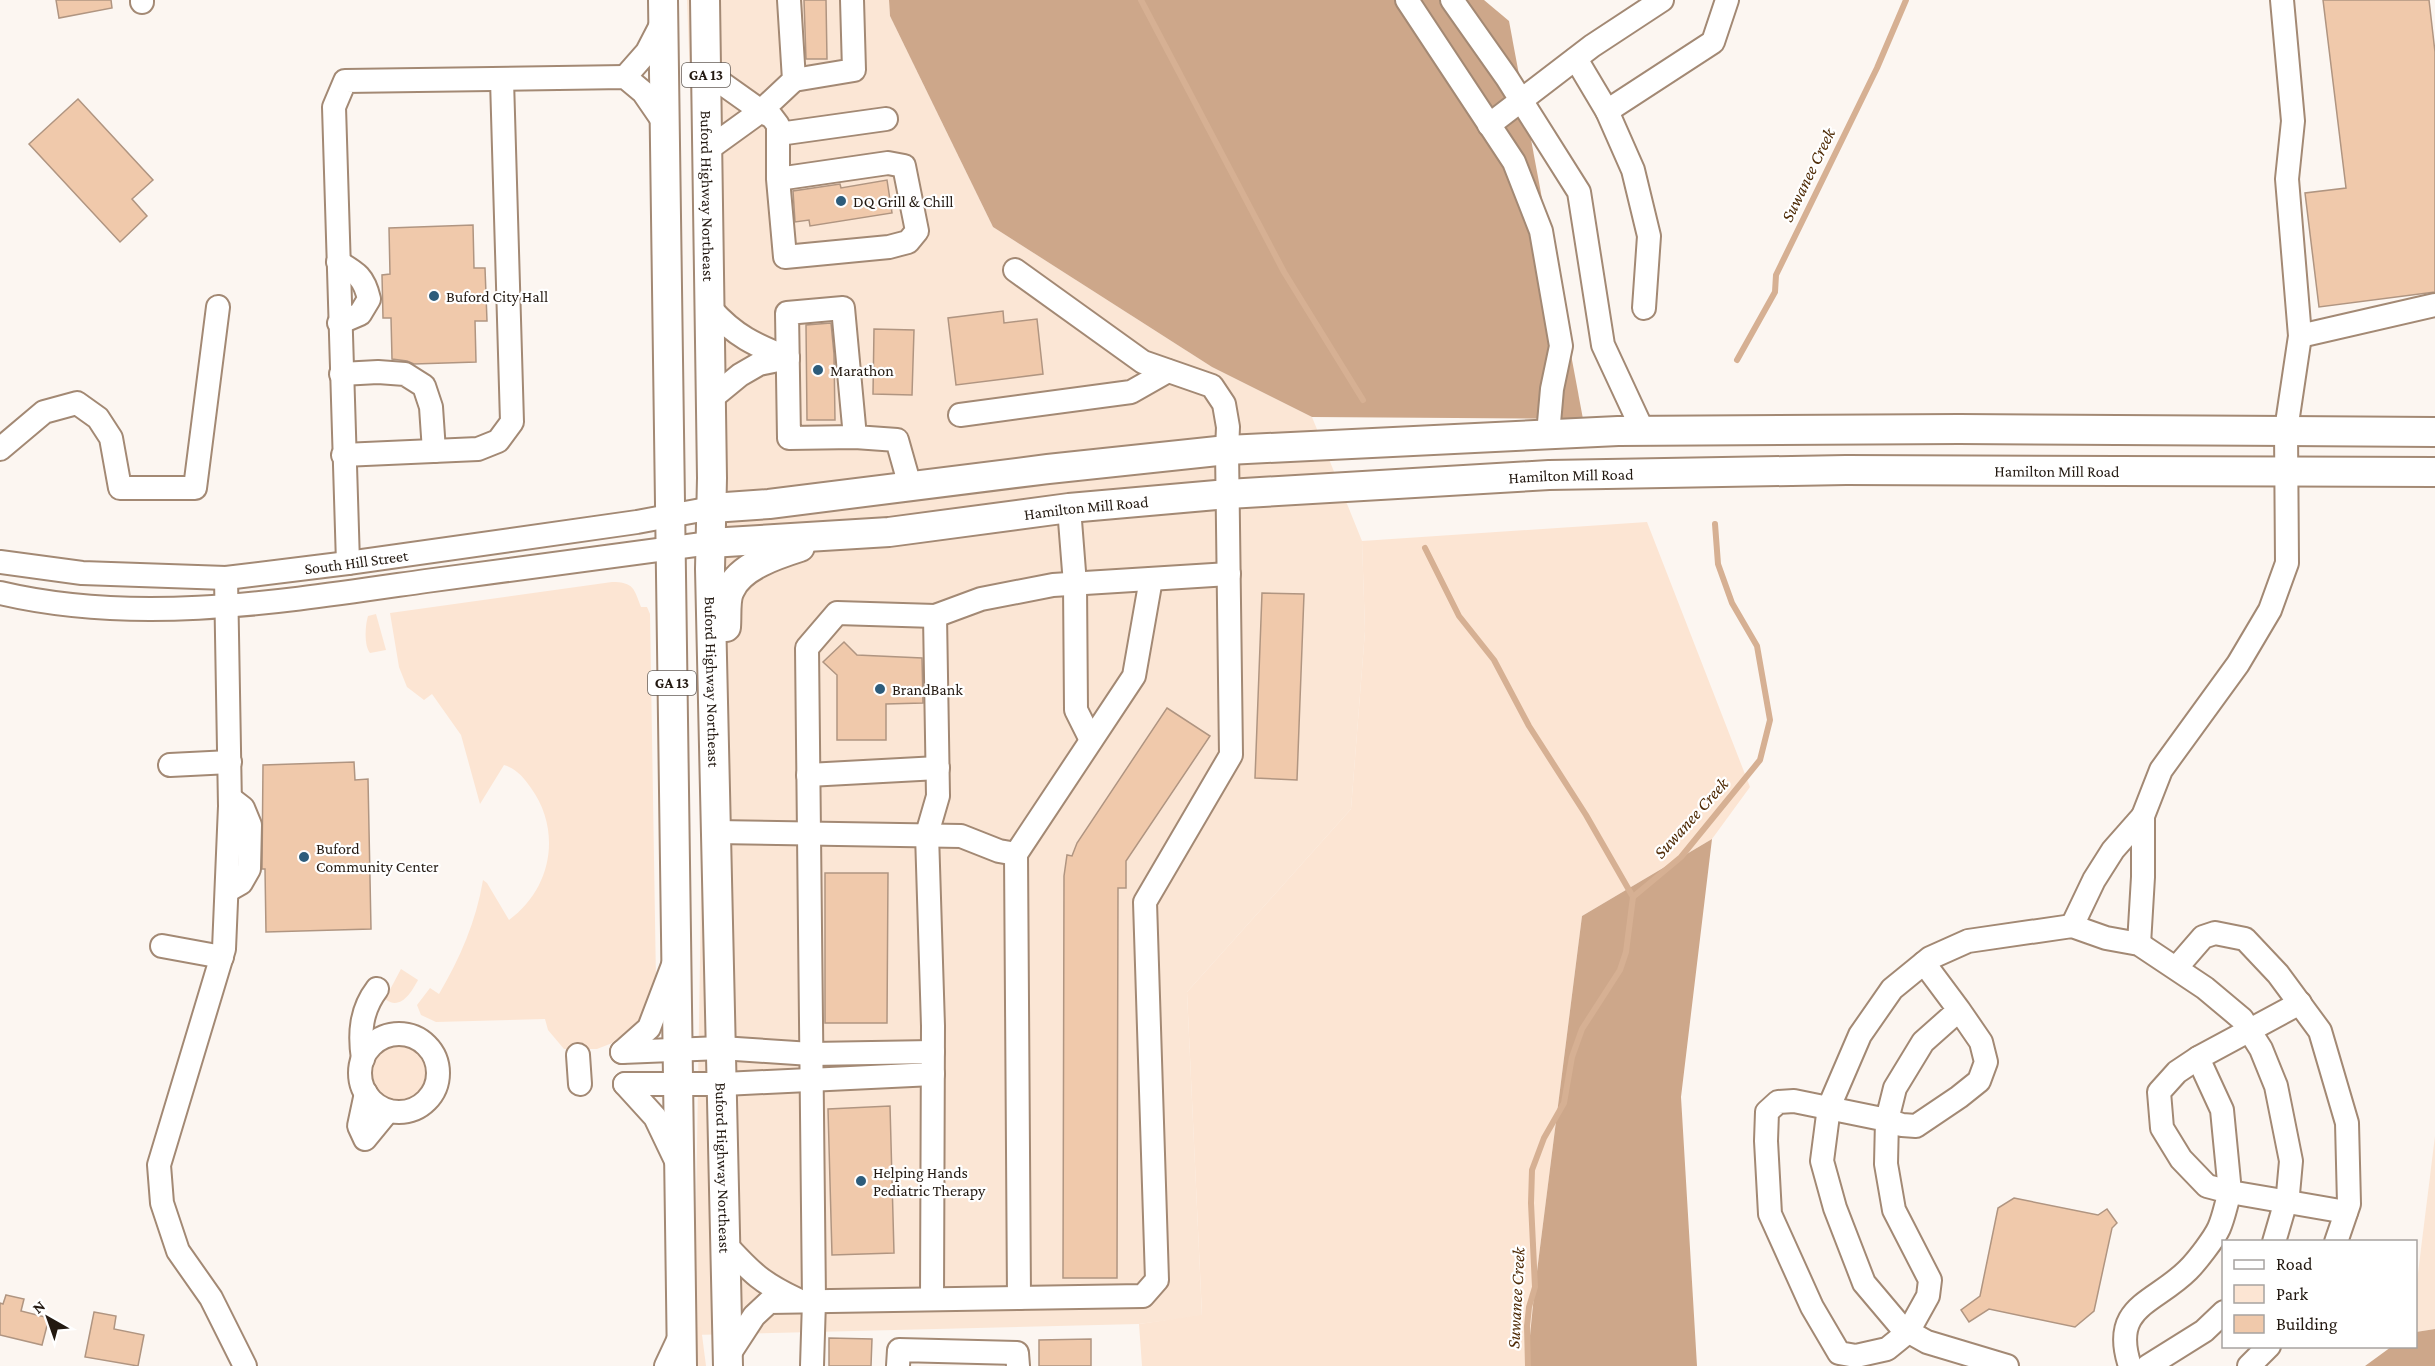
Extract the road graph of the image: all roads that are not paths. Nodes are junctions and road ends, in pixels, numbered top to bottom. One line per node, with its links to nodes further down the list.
1 (705, 0): 11 (main road, Buford Highway Northeast / GA 13)
2 (789, 0): 14 (street)
3 (852, 0): 14 (street)
4 (1407, 0): 20 (street)
5 (1452, 0): 15 (street)
6 (1662, 0): 10 (street)
7 (1726, 0): 17 (street)
8 (2282, 0): 31 (street)
9 (663, 11): 12 (street); 19 (main road, GA 13)
10 (1576, 59): 15 (street); 17 (street)
11 (706, 72): 16 (street); 22 (main road, Buford Highway Northeast / GA 13)
12 (625, 77): 13 (street); 19 (street)
13 (502, 80): 24 (street); 44 (street)
14 (794, 80): 16 (street)
15 (1521, 100): 20 (street); 38 (street)
16 (761, 111): 21 (street); 22 (street)
17 (1607, 111): 28 (street)
18 (886, 119): 21 (street)
19 (664, 123): 52 (main road, GA 13)
20 (1489, 125): 40 (street)
21 (779, 134): 23 (street)
22 (707, 150): 29 (main road, Buford Highway Northeast / GA 13)
23 (778, 179): 23 (street)
24 (338, 262): 30 (street); 30 (street)
25 (1016, 270): 33 (street)
26 (2435, 305): 31 (street)
27 (218, 306): 42 (street)
28 (1644, 308)
29 (711, 309): 32 (street); 35 (main road, Buford Highway Northeast / GA 13)
30 (339, 323): 34 (street)
31 (2300, 336): 37 (street)
32 (788, 358): 35 (street); 41 (street); 41 (street)
33 (1168, 371): 36 (street); 43 (street)
34 (341, 374): 44 (street); 45 (street)
35 (711, 398): 50 (main road, Buford Highway Northeast / GA 13)
36 (960, 414)
37 (2286, 430): 38 (main road); 39 (main road); 46 (street)
38 (1643, 431): 40 (main road)
39 (2435, 432)
40 (1548, 435): 43 (main road)
41 (855, 437): 48 (street)
42 (0, 449)
43 (1227, 450): 48 (main road); 49 (street)
44 (434, 451): 45 (street)
45 (343, 454): 57 (street)
46 (2287, 472): 47 (main road, Hamilton Mill Road); 49 (main road, Hamilton Mill Road); 71 (street)
47 (2435, 472)
48 (910, 486): 50 (main road)
49 (1228, 494): 51 (main road, Hamilton Mill Road); 58 (street)
50 (712, 508): 52 (street, South Hill Street); 54 (main road, Buford Highway Northeast / GA 13)
51 (1069, 508): 53 (main road, Hamilton Mill Road); 61 (street)
52 (669, 516): 55 (main road, GA 13); 57 (street, South Hill Street)
53 (837, 536): 54 (main road, Hamilton Mill Road); 65 (main road)
54 (710, 543): 55 (street, South Hill Street); 65 (main road, Buford Highway Northeast / GA 13)
55 (670, 548): 63 (street, South Hill Street); 79 (main road, GA 13)
56 (0, 562): 59 (street, South Hill Street)
57 (348, 563): 59 (street, South Hill Street)
58 (1229, 574): 60 (street); 109 (street)
59 (226, 578): 63 (street)
60 (1151, 579): 61 (street); 66 (street)
61 (1075, 584): 64 (street); 66 (street)
62 (0, 593): 63 (street, South Hill Street)
63 (226, 606): 67 (street)
64 (935, 616): 69 (street); 70 (street)
65 (715, 708): 72 (main road, Buford Highway Northeast / GA 13)
66 (1091, 740): 75 (street)
67 (230, 762): 68 (street); 80 (street)
68 (170, 765)
69 (938, 768): 70 (street); 74 (street)
70 (808, 775): 73 (street)
71 (2143, 816): 76 (street); 77 (street)
72 (716, 832): 73 (street); 87 (main road, Buford Highway Northeast / GA 13)
73 (808, 834): 74 (street); 89 (street)
74 (927, 834): 75 (street); 93 (street)
75 (1016, 854): 109 (street)
76 (2072, 926): 77 (street); 81 (street)
77 (2139, 944): 82 (street)
78 (162, 945): 80 (street)
79 (677, 956): 88 (main road, GA 13); 88 (street)
80 (222, 957): 117 (street)
81 (1924, 963): 84 (street); 99 (street)
82 (2176, 967): 83 (street); 85 (street)
83 (2300, 1003): 85 (street); 105 (street)
84 (1959, 1010): 101 (street); 101 (street)
85 (2249, 1029): 91 (street); 104 (street)
86 (396, 1034): 92 (street); 92 (street); 100 (street)
87 (721, 1048): 88 (street); 89 (street); 97 (main road, Buford Highway Northeast / GA 13)
88 (678, 1049): 96 (main road, GA 13)
89 (811, 1054): 93 (street); 94 (street)
90 (578, 1055): 95 (street)
91 (2198, 1058): 103 (street); 103 (street)
92 (363, 1059): 98 (street)
93 (933, 1063): 94 (street); 110 (street)
94 (811, 1078): 97 (street); 111 (street)
95 (579, 1084)
96 (679, 1084): 97 (street); 102 (main road, GA 13); 102 (street)
97 (724, 1084): 108 (main road, Buford Highway Northeast / GA 13)
98 (366, 1093): 100 (street); 100 (street)
99 (1829, 1107): 101 (street); 114 (street); 114 (street)
100 (388, 1111)
101 (1887, 1120): 114 (street)
102 (679, 1167): 113 (main road, GA 13)
103 (2230, 1192): 104 (street); 124 (street)
104 (2286, 1200): 105 (street); 106 (street)
105 (2346, 1212): 107 (street)
106 (2275, 1240)
107 (2337, 1240)
108 (727, 1246): 111 (street); 116 (main road, Buford Highway Northeast / GA 13)
109 (1019, 1298): 110 (street)
110 (932, 1299): 111 (street)
111 (807, 1301): 116 (street); 120 (street)
112 (2222, 1313): 125 (street)
113 (681, 1332): 118 (street); 119 (main road, GA 13)
114 (1908, 1332): 123 (street)
115 (2268, 1348): 126 (street)
116 (728, 1361)
117 (245, 1366)
118 (666, 1366)
119 (682, 1366)
120 (812, 1366)
121 (898, 1366): 122 (street)
122 (1018, 1366)
123 (2007, 1366)
124 (2130, 1366)
125 (2148, 1366)
126 (2249, 1366)

